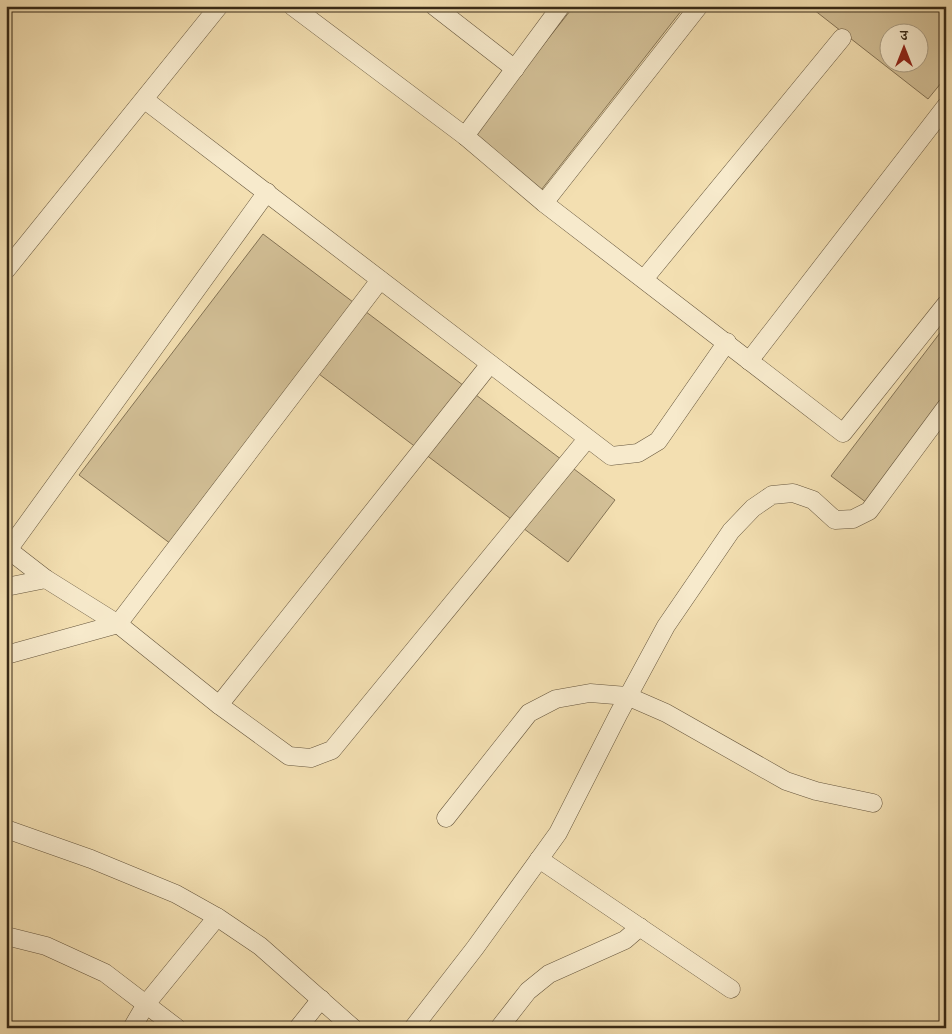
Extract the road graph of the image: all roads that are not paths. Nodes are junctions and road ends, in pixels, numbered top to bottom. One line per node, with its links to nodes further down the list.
1 (219, 6): 8 (street)
2 (292, 6): 10 (street)
3 (434, 6): 7 (street)
4 (700, 6): 12 (street)
5 (558, 7): 7 (street)
6 (842, 38): 14 (street)
7 (515, 69): 10 (street)
8 (145, 100): 11 (street); 13 (street)
9 (946, 106): 18 (street)
10 (465, 136): 12 (street)
11 (268, 192): 15 (street); 22 (street)
12 (544, 203): 14 (street)
13 (6, 270)
14 (644, 279): 17 (street)
15 (380, 280): 19 (street); 25 (street)
16 (946, 304): 18 (street)
17 (727, 342): 18 (street); 21 (street)
18 (750, 360)
19 (490, 364): 21 (street); 28 (street)
20 (946, 407): 27 (street)
21 (587, 439): 28 (street)
22 (7, 549): 23 (street)
23 (46, 579): 24 (street); 25 (street)
24 (6, 587)
25 (118, 624): 26 (street); 28 (street)
26 (6, 655)
27 (628, 696): 29 (street); 30 (street); 32 (street)
28 (220, 705)
29 (873, 803)
30 (446, 818)
31 (6, 829): 33 (street)
32 (539, 859): 34 (street); 43 (street)
33 (217, 917): 37 (street); 38 (street)
34 (640, 927): 36 (street); 44 (street)
35 (6, 936): 38 (street)
36 (731, 989)
37 (321, 999): 41 (street); 42 (street)
38 (146, 1004): 39 (street); 40 (street)
39 (132, 1028)
40 (177, 1028)
41 (298, 1028)
42 (353, 1028)
43 (413, 1028)
44 (499, 1028)

